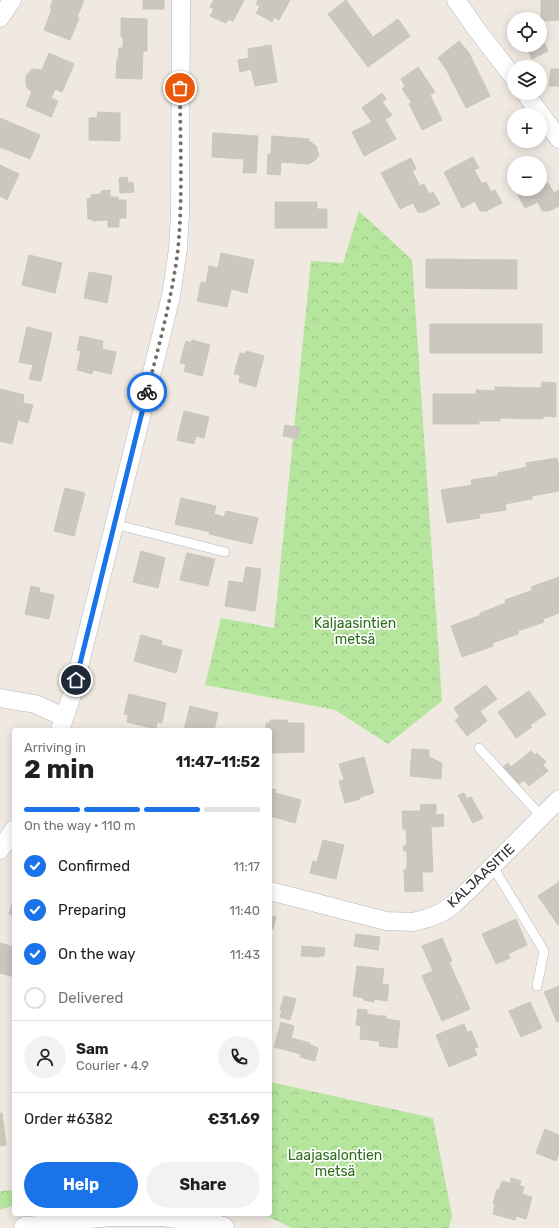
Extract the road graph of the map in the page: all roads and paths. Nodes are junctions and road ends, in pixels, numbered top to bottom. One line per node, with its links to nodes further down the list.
1 (12, 0): 4 (street)
2 (181, 0): 8 (street)
3 (456, 0): 5 (street)
4 (0, 18)
5 (507, 69)
6 (530, 100): 7 (street)
7 (559, 139)
8 (114, 524): 9 (lane); 11 (street)
9 (225, 552)
10 (0, 698): 11 (street)
11 (62, 724)
12 (479, 748): 14 (lane)
13 (559, 799): 14 (street, KALJAASITIE)
14 (542, 817): 17 (street, KALJAASITIE)
15 (12, 832): 16 (street)
16 (0, 850)
17 (493, 867): 18 (street, KALJAASITIE); 19 (lane)
18 (272, 892)
19 (537, 986)
20 (110, 1216): 22 (main road)
21 (170, 1216): 24 (main road)
22 (49, 1227): 23 (main road)
23 (25, 1228)
24 (223, 1228)

